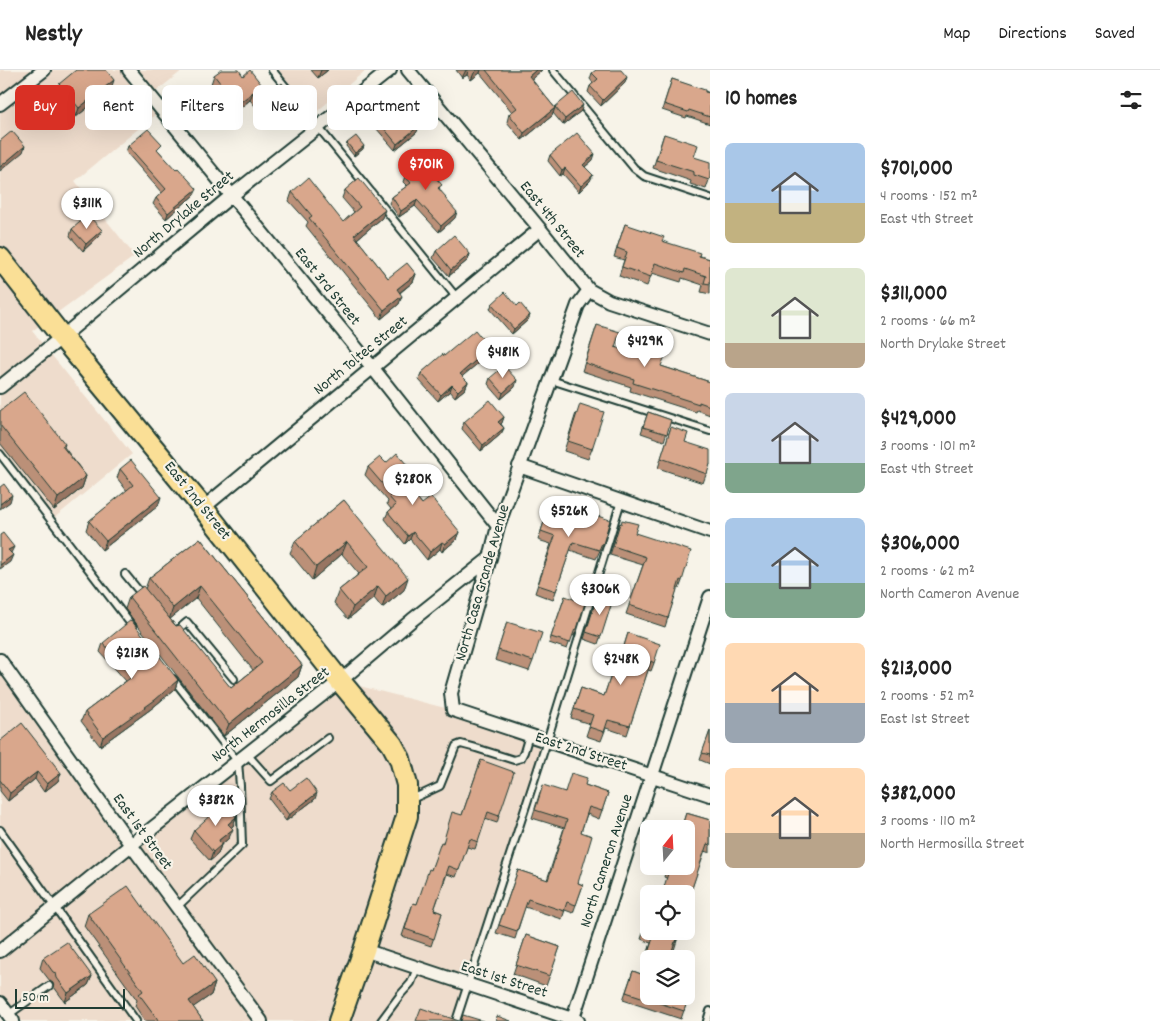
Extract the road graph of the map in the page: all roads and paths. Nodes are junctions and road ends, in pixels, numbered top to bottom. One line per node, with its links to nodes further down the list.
1 (44, 70): 7 (street)
2 (129, 70): 9 (street, East 3rd Street)
3 (272, 70): 8 (lane)
4 (390, 70): 8 (street, North Drylake Street)
5 (408, 70): 11 (street, East 4th Street)
6 (553, 70): 10 (lane)
7 (0, 104)
8 (318, 127): 9 (street, North Drylake Street); 14 (lane)
9 (231, 196): 16 (street, North Drylake Street); 17 (street, East 3rd Street)
10 (710, 198)
11 (540, 229): 13 (street, East 4th Street); 14 (street, North Toltec Street)
12 (0, 258): 16 (main road, East 2nd Street)
13 (588, 290): 15 (street, East 4th Street); 18 (street, North Casa Grande Avenue)
14 (457, 298): 17 (street, North Toltec Street)
15 (710, 334)
16 (62, 337): 19 (street, North Drylake Street); 24 (main road, East 2nd Street)
17 (372, 367): 24 (street, North Toltec Street); 25 (street, East 3rd Street)
18 (550, 380): 20 (lane); 22 (street, North Casa Grande Avenue)
19 (0, 386)
20 (710, 431)
21 (0, 454): 32 (lane)
22 (519, 466): 23 (street); 25 (street, North Casa Grande Avenue)
23 (621, 501): 26 (street); 40 (lane)
24 (203, 508): 36 (main road, East 2nd Street)
25 (498, 526): 27 (street, North Casa Grande Avenue)
26 (710, 532)
27 (490, 558): 36 (street, North Hermosilla Street); 37 (street, North Casa Grande Avenue)
28 (125, 574): 30 (lane)
29 (710, 597): 42 (street, North Cameron Avenue)
30 (149, 604)
31 (167, 626): 35 (lane)
32 (135, 630)
33 (0, 660): 46 (street, East 1st Street)
34 (171, 676): 41 (lane)
35 (234, 679)
36 (340, 681): 41 (street, North Hermosilla Street); 44 (main road, East 2nd Street)
37 (453, 710): 38 (street, East 2nd Street)
38 (529, 735): 40 (street, East 2nd Street); 44 (lane)
39 (328, 738): 41 (lane)
40 (547, 741): 42 (street, East 2nd Street); 52 (lane)
41 (242, 758): 46 (street, North Hermosilla Street); 48 (lane)
42 (652, 776): 43 (street, East 2nd Street); 57 (street, North Cameron Avenue)
43 (710, 795)
44 (407, 802): 49 (main road)
45 (0, 830): 47 (lane)
46 (131, 845): 47 (street, North Hermosilla Street); 48 (street, East 1st Street)
47 (55, 907): 50 (street, North Hermosilla Street); 58 (lane)
48 (177, 908): 59 (street, East 1st Street)
49 (364, 950): 51 (street, East 1st Street); 60 (main road)
50 (0, 951)
51 (417, 968): 52 (street, East 1st Street); 61 (lane)
52 (468, 985): 57 (street, East 1st Street); 62 (lane)
53 (49, 986): 56 (lane)
54 (0, 1003): 56 (street)
55 (710, 1011): 63 (lane)
56 (10, 1018)
57 (575, 1020)
58 (136, 1021)
59 (261, 1021)
60 (339, 1021)
61 (381, 1021)
62 (456, 1021)
63 (707, 1021)

